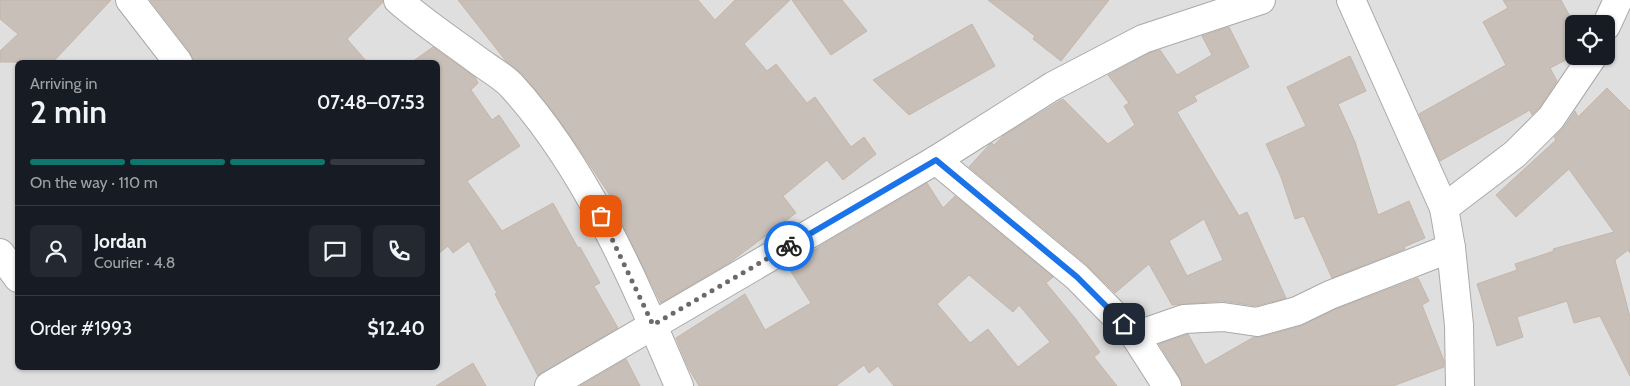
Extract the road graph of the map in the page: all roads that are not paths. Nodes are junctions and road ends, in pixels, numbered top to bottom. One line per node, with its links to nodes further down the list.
1 (130, 0): 7 (street)
2 (398, 0): 14 (street)
3 (1261, 0): 9 (street)
4 (1351, 0): 10 (street)
5 (1618, 0): 6 (street)
6 (1611, 15)
7 (176, 60)
8 (1586, 65): 10 (street)
9 (936, 160): 14 (street); 15 (street)
10 (1444, 208): 11 (street)
11 (1451, 248): 15 (street); 19 (street)
12 (0, 253): 13 (street)
13 (15, 274)
14 (653, 325): 16 (street); 17 (street)
15 (1135, 336): 18 (street)
16 (549, 386)
17 (679, 386)
18 (1167, 386)
19 (1460, 386)

